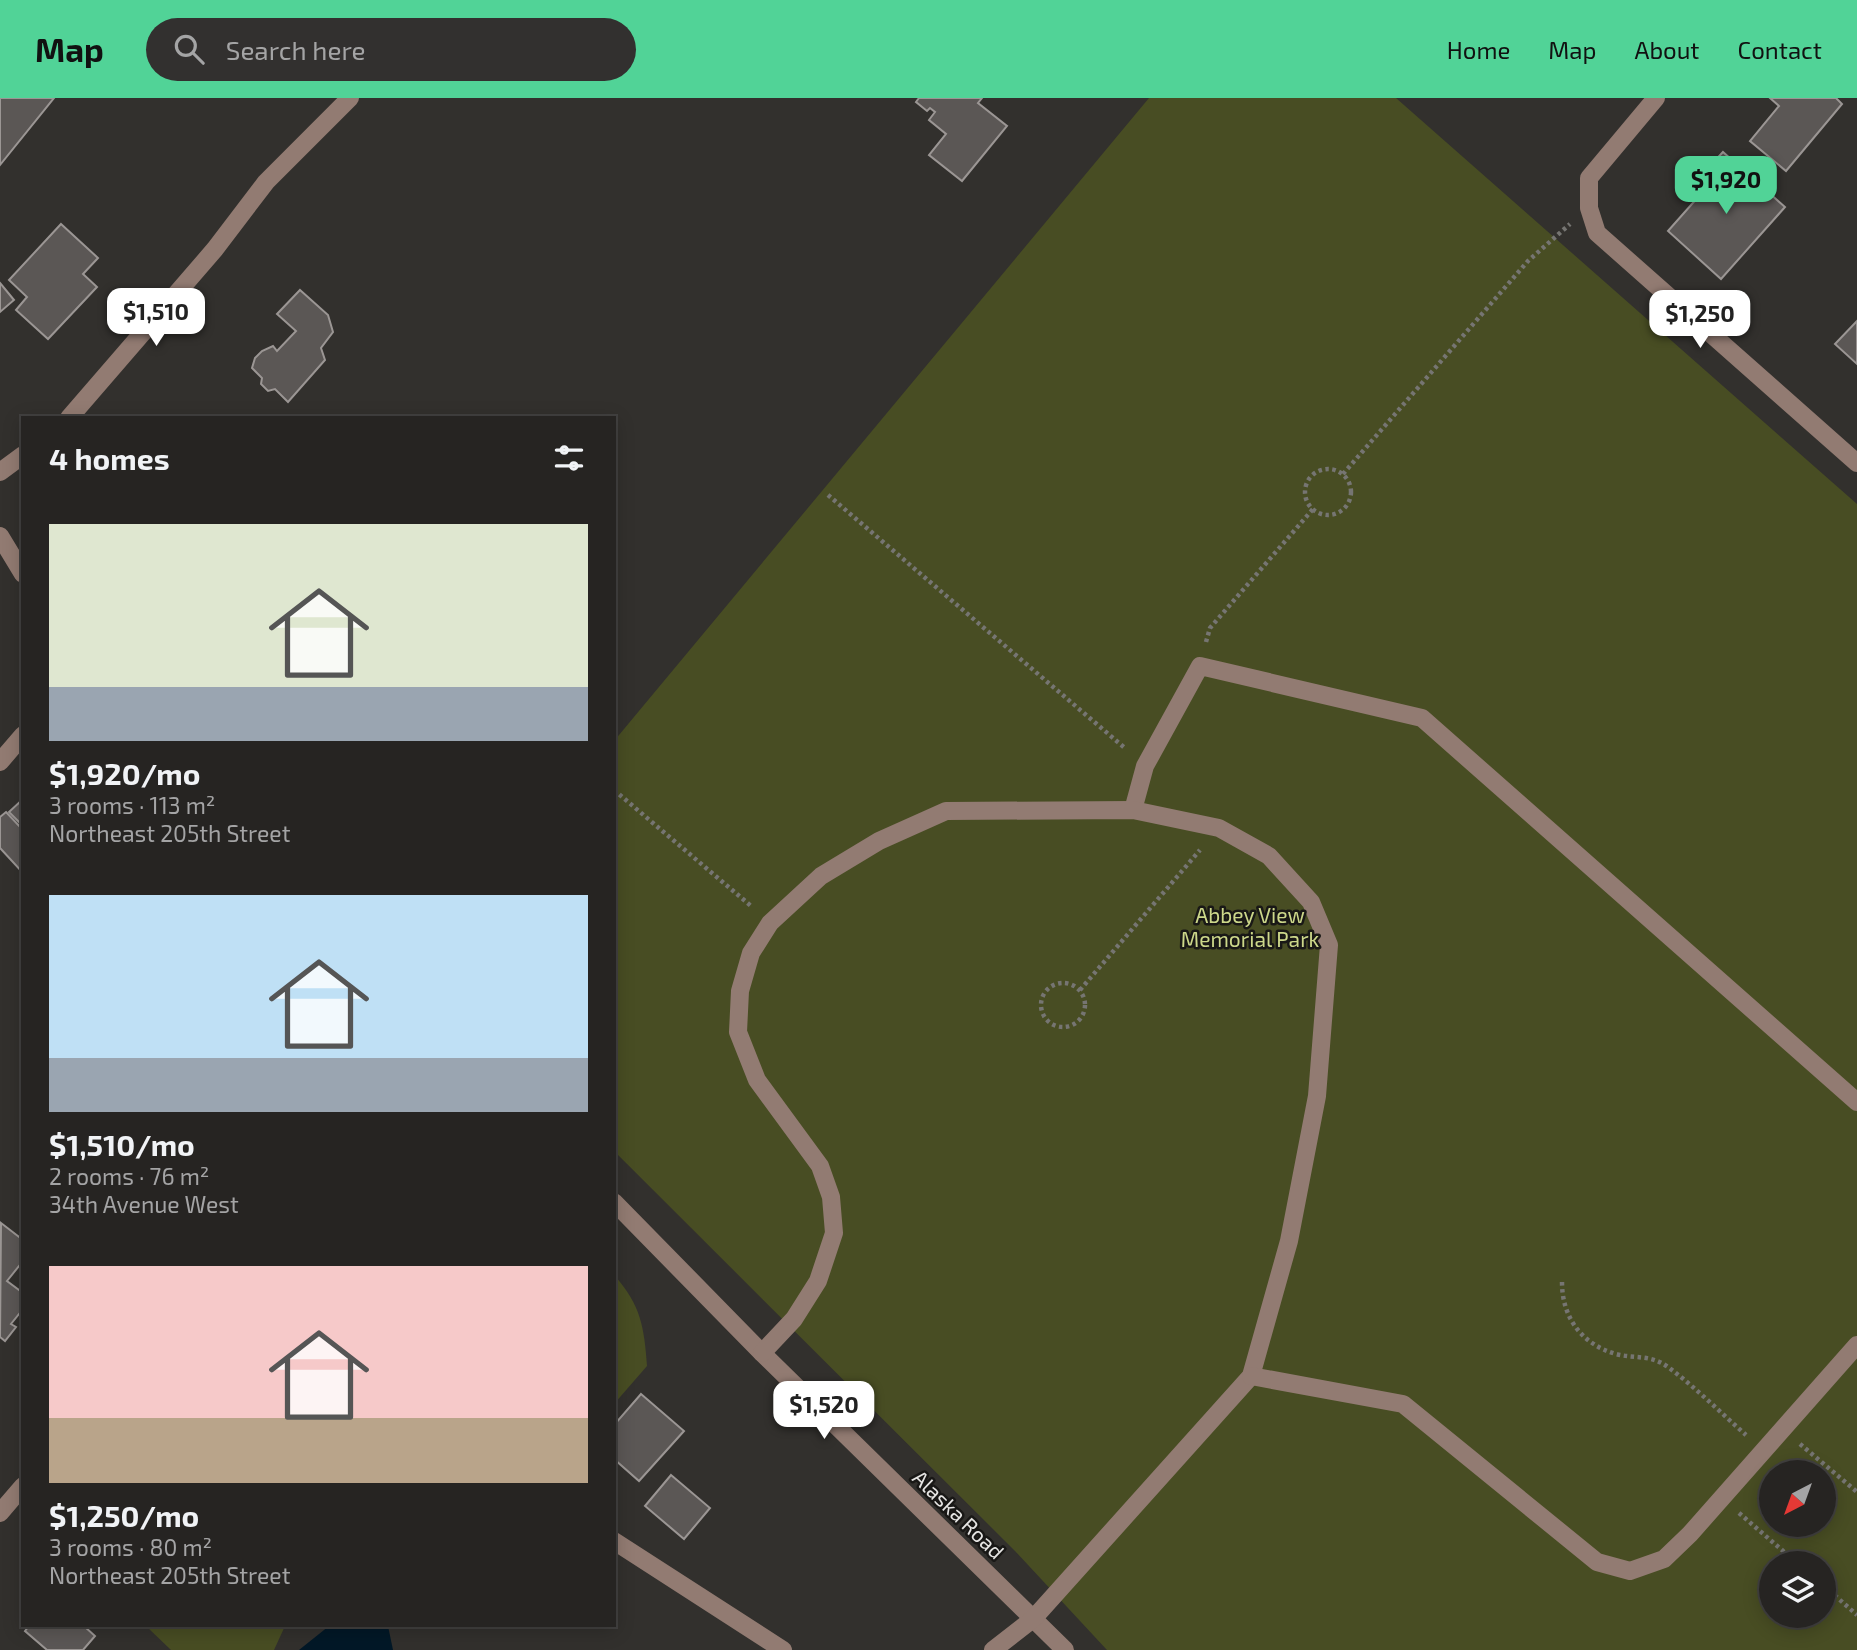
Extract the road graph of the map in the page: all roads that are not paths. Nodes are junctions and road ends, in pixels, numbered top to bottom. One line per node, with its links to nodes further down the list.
1 (350, 98): 3 (street)
2 (1656, 98): 5 (street)
3 (71, 416)
4 (21, 456): 6 (street)
5 (1857, 463)
6 (0, 472)
7 (0, 536): 8 (street)
8 (21, 571)
9 (21, 737): 10 (street)
10 (0, 762)
11 (1133, 810): 12 (street); 15 (street); 16 (street)
12 (1857, 1102)
13 (616, 1204): 15 (street, Alaska Road)
14 (1857, 1345): 16 (street)
15 (762, 1353): 20 (street, Alaska Road)
16 (1251, 1376): 20 (street)
17 (21, 1488): 18 (street)
18 (0, 1513)
19 (616, 1542): 21 (street)
20 (1033, 1619): 22 (street); 23 (street, Alaska Road)
21 (783, 1650)
22 (993, 1650)
23 (1065, 1650)

